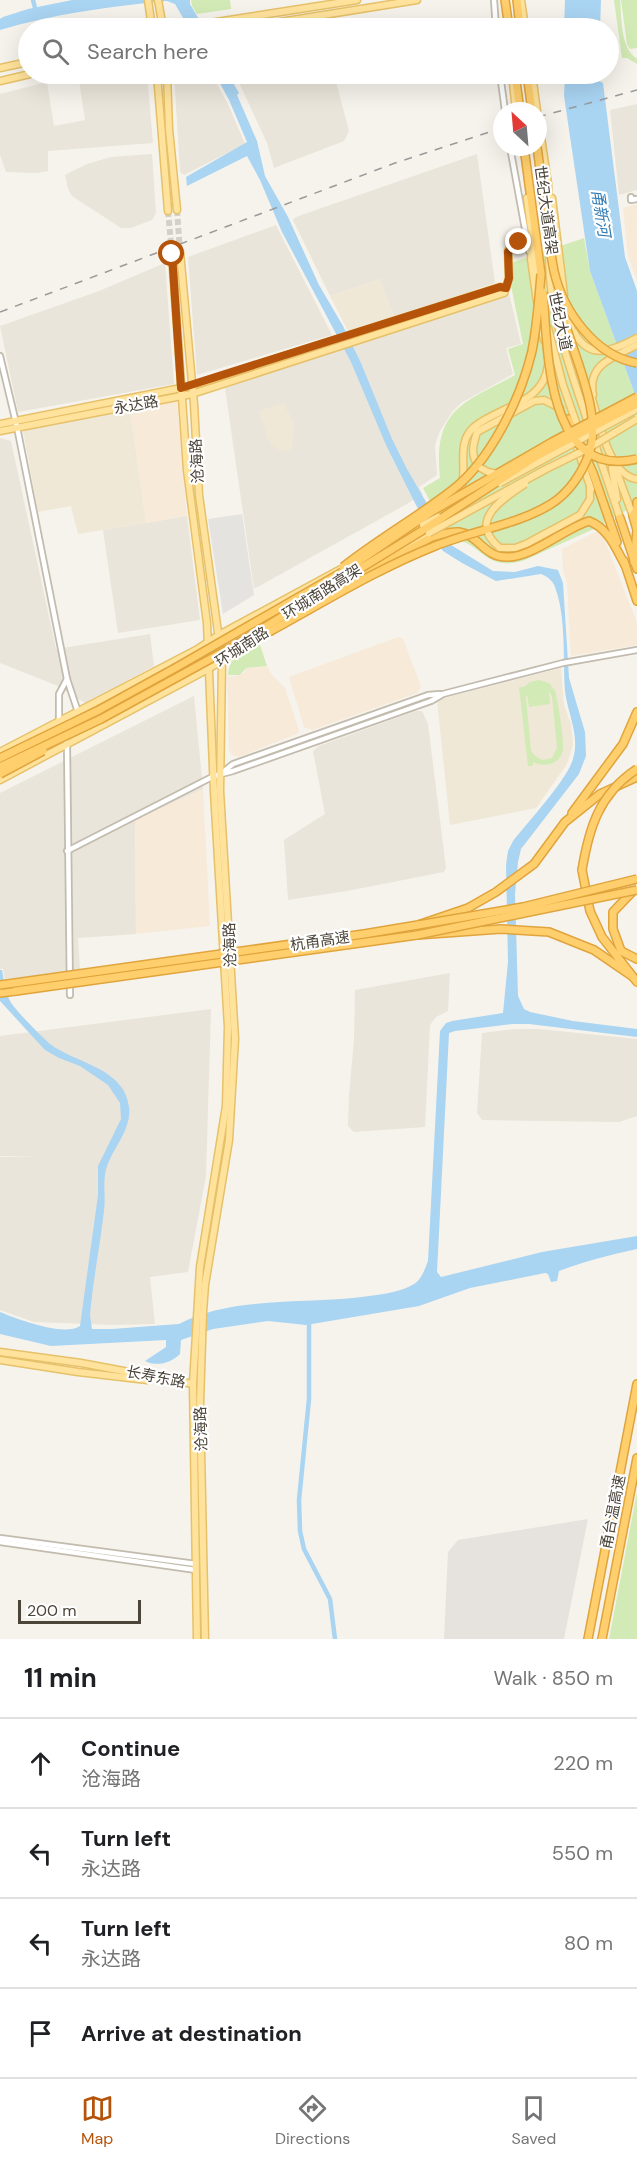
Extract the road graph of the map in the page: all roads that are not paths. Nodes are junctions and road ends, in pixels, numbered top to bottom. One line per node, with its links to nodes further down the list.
1 (357, 0): 7 (main road)
2 (417, 0): 13 (main road)
3 (494, 0): 14 (street)
4 (504, 0): 15 (highway)
5 (517, 0): 16 (highway)
6 (521, 0): 17 (main road)
7 (348, 1): 12 (main road)
8 (148, 3): 10 (main road)
9 (159, 3): 11 (main road)
10 (150, 18)
11 (161, 18)
12 (243, 18)
13 (304, 18)
14 (495, 18)
15 (506, 18)
16 (519, 18)
17 (524, 18)
18 (18, 64): 19 (main road)
19 (0, 68)
20 (18, 77): 21 (main road)
21 (0, 81)
22 (155, 84): 39 (main road)
23 (169, 84): 38 (main road)
24 (501, 84): 28 (street)
25 (514, 84): 29 (highway)
26 (528, 84): 30 (highway)
27 (533, 84): 31 (main road)
28 (504, 102)
29 (517, 102)
30 (531, 102)
31 (536, 102)
32 (512, 156): 40 (street)
33 (524, 156): 40 (main road, 世纪大道)
34 (524, 156): 42 (highway, 世纪大道高架)
35 (538, 156): 41 (highway, 世纪大道高架, bridge)
36 (544, 156): 37 (main road, 世纪大道)
37 (548, 184): 43 (main road); 69 (main road, 世纪大道)
38 (177, 210)
39 (168, 212)
40 (529, 236): 49 (main road, 永达路); 54 (main road, 世纪大道); 70 (main road, bridge)
41 (555, 273): 47 (highway, bridge); 79 (highway, bridge)
42 (541, 274): 62 (highway, bridge); 74 (highway, bridge)
43 (568, 319): 44 (main road); 53 (main road)
44 (637, 338)
45 (637, 345): 53 (main road)
46 (0, 356): 56 (street)
47 (637, 363)
48 (181, 388): 49 (main road, 永达路); 49 (main road, 沧海路); 50 (main road, 沧海路); 56 (main road, 永达路)
49 (191, 390): 50 (main road, 永达路); 77 (main road, 沧海路)
50 (182, 396): 56 (main road, 永达路); 78 (main road, 沧海路)
51 (637, 397): 74 (highway, 环城南路高架, bridge)
52 (637, 406): 59 (main road, bridge); 64 (main road, 环城南路, bridge); 79 (highway, 环城南路高架, bridge)
53 (596, 409): 61 (main road)
54 (571, 417): 59 (main road, bridge); 60 (highway); 63 (main road, 世纪大道); 66 (main road)
55 (637, 421): 60 (main road, bridge)
56 (16, 423): 57 (main road, 永达路); 58 (main road, 永达路); 83 (street)
57 (0, 424)
58 (0, 430)
59 (587, 432): 64 (main road, bridge)
60 (585, 447): 63 (highway); 66 (main road); 66 (main road, bridge); 71 (main road, bridge)
61 (610, 455): 65 (main road); 68 (main road); 69 (main road)
62 (637, 459)
63 (593, 473): 72 (highway)
64 (509, 478): 70 (main road, 环城南路, bridge)
65 (637, 479)
66 (591, 489)
67 (637, 502): 68 (highway)
68 (633, 516): 73 (highway)
69 (620, 518): 73 (highway)
70 (422, 523): 74 (main road, 环城南路)
71 (430, 535): 72 (highway); 75 (highway)
72 (625, 565): 76 (highway)
73 (636, 566)
74 (318, 584): 77 (main road, 环城南路); 84 (highway, 环城南路高架, bridge)
75 (327, 594): 81 (main road, 环城南路)
76 (637, 601)
77 (219, 635): 78 (main road, 环城南路); 81 (main road, 沧海路)
78 (207, 643): 82 (main road, 沧海路); 85 (main road, 环城南路)
79 (234, 646): 87 (highway, 环城南路高架, bridge)
80 (637, 650): 95 (street)
81 (222, 661): 82 (main road, 环城南路); 95 (main road, 沧海路)
82 (210, 668): 89 (main road, 环城南路); 95 (main road, 沧海路)
83 (67, 679): 85 (street); 88 (street)
84 (99, 710): 90 (highway, bridge); 91 (highway, 环城南路高架, bridge)
85 (78, 712): 88 (main road, 环城南路)
86 (637, 712): 98 (highway)
87 (101, 719): 92 (highway, 环城南路高架, bridge); 94 (highway, bridge)
88 (59, 722): 89 (street); 90 (main road, 环城南路)
89 (67, 745): 97 (main road, 环城南路); 99 (street)
90 (0, 752)
91 (0, 758)
92 (0, 766)
93 (637, 769): 105 (highway, bridge)
94 (0, 774)
95 (217, 775): 99 (street); 109 (main road, 沧海路); 109 (main road, 沧海路)
96 (637, 777): 98 (highway)
97 (0, 780)
98 (565, 822): 102 (highway, bridge)
99 (67, 851): 108 (street)
100 (637, 879): 102 (highway, 杭甬高速, bridge)
101 (635, 890): 103 (highway, 杭甬高速, bridge); 104 (highway)
102 (418, 925): 106 (highway, 杭甬高速, bridge)
103 (417, 935): 105 (highway, bridge); 107 (highway, 杭甬高速, bridge)
104 (637, 959)
105 (635, 979)
106 (0, 985)
107 (0, 993)
108 (70, 994)
109 (200, 1312): 110 (main road, 沧海路)
110 (199, 1337): 113 (main road, 沧海路); 119 (main road, 沧海路)
111 (0, 1352): 113 (main road, 长寿东路)
112 (0, 1360): 113 (main road, 长寿东路)
113 (193, 1384): 117 (main road, 沧海路)
114 (637, 1384): 120 (highway, 甬台温高速)
115 (637, 1458): 121 (highway, 甬台温高速)
116 (0, 1540): 117 (street)
117 (196, 1567): 118 (main road, 沧海路)
118 (197, 1639)
119 (205, 1639)
120 (588, 1639)
121 (602, 1639)

